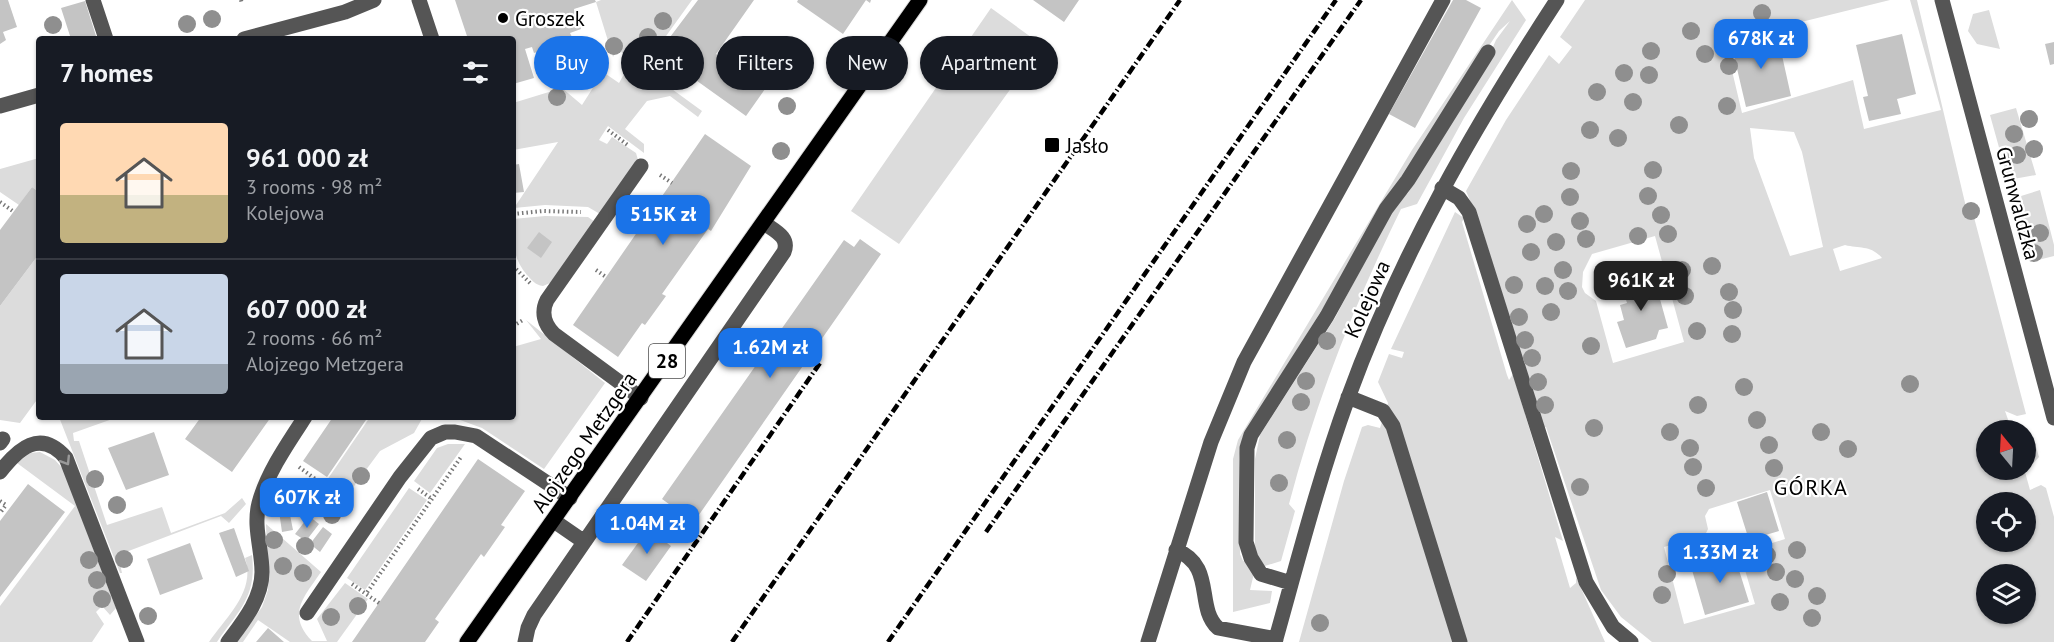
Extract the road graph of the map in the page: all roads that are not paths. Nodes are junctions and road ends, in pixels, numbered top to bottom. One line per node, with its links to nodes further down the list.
1 (93, 0): 9 (street)
2 (374, 0): 8 (street)
3 (419, 0): 10 (street)
4 (920, 0): 16 (main road, Alojzego Metzgera / 28)
5 (1443, 0): 25 (street)
6 (1942, 0): 19 (street, Grunwaldzka)
7 (1551, 2): 15 (street, Kolejowa)
8 (276, 35)
9 (105, 36)
10 (431, 36)
11 (1488, 52): 26 (street)
12 (36, 96): 13 (street)
13 (0, 106)
14 (641, 166): 18 (street)
15 (1442, 188): 17 (street, Kolejowa); 35 (street)
16 (764, 223): 18 (main road, Alojzego Metzgera / 28); 24 (street)
17 (1348, 397): 26 (street, Kolejowa); 34 (street)
18 (641, 398): 22 (main road, Alojzego Metzgera / 28)
19 (2054, 418)
20 (303, 420): 30 (street)
21 (0, 472): 29 (street, one-way to 29)
22 (570, 498): 23 (main road, Alojzego Metzgera / 28); 27 (street)
23 (554, 521): 24 (street); 31 (main road, Alojzego Metzgera / 28)
24 (583, 541): 32 (street)
25 (1176, 550): 28 (street); 33 (street)
26 (1291, 584): 28 (street, Kolejowa)
27 (307, 613)
28 (1276, 641)
29 (137, 642)
30 (228, 642)
31 (467, 642)
32 (525, 642)
33 (1148, 642)
34 (1460, 642)
35 (1631, 642)

